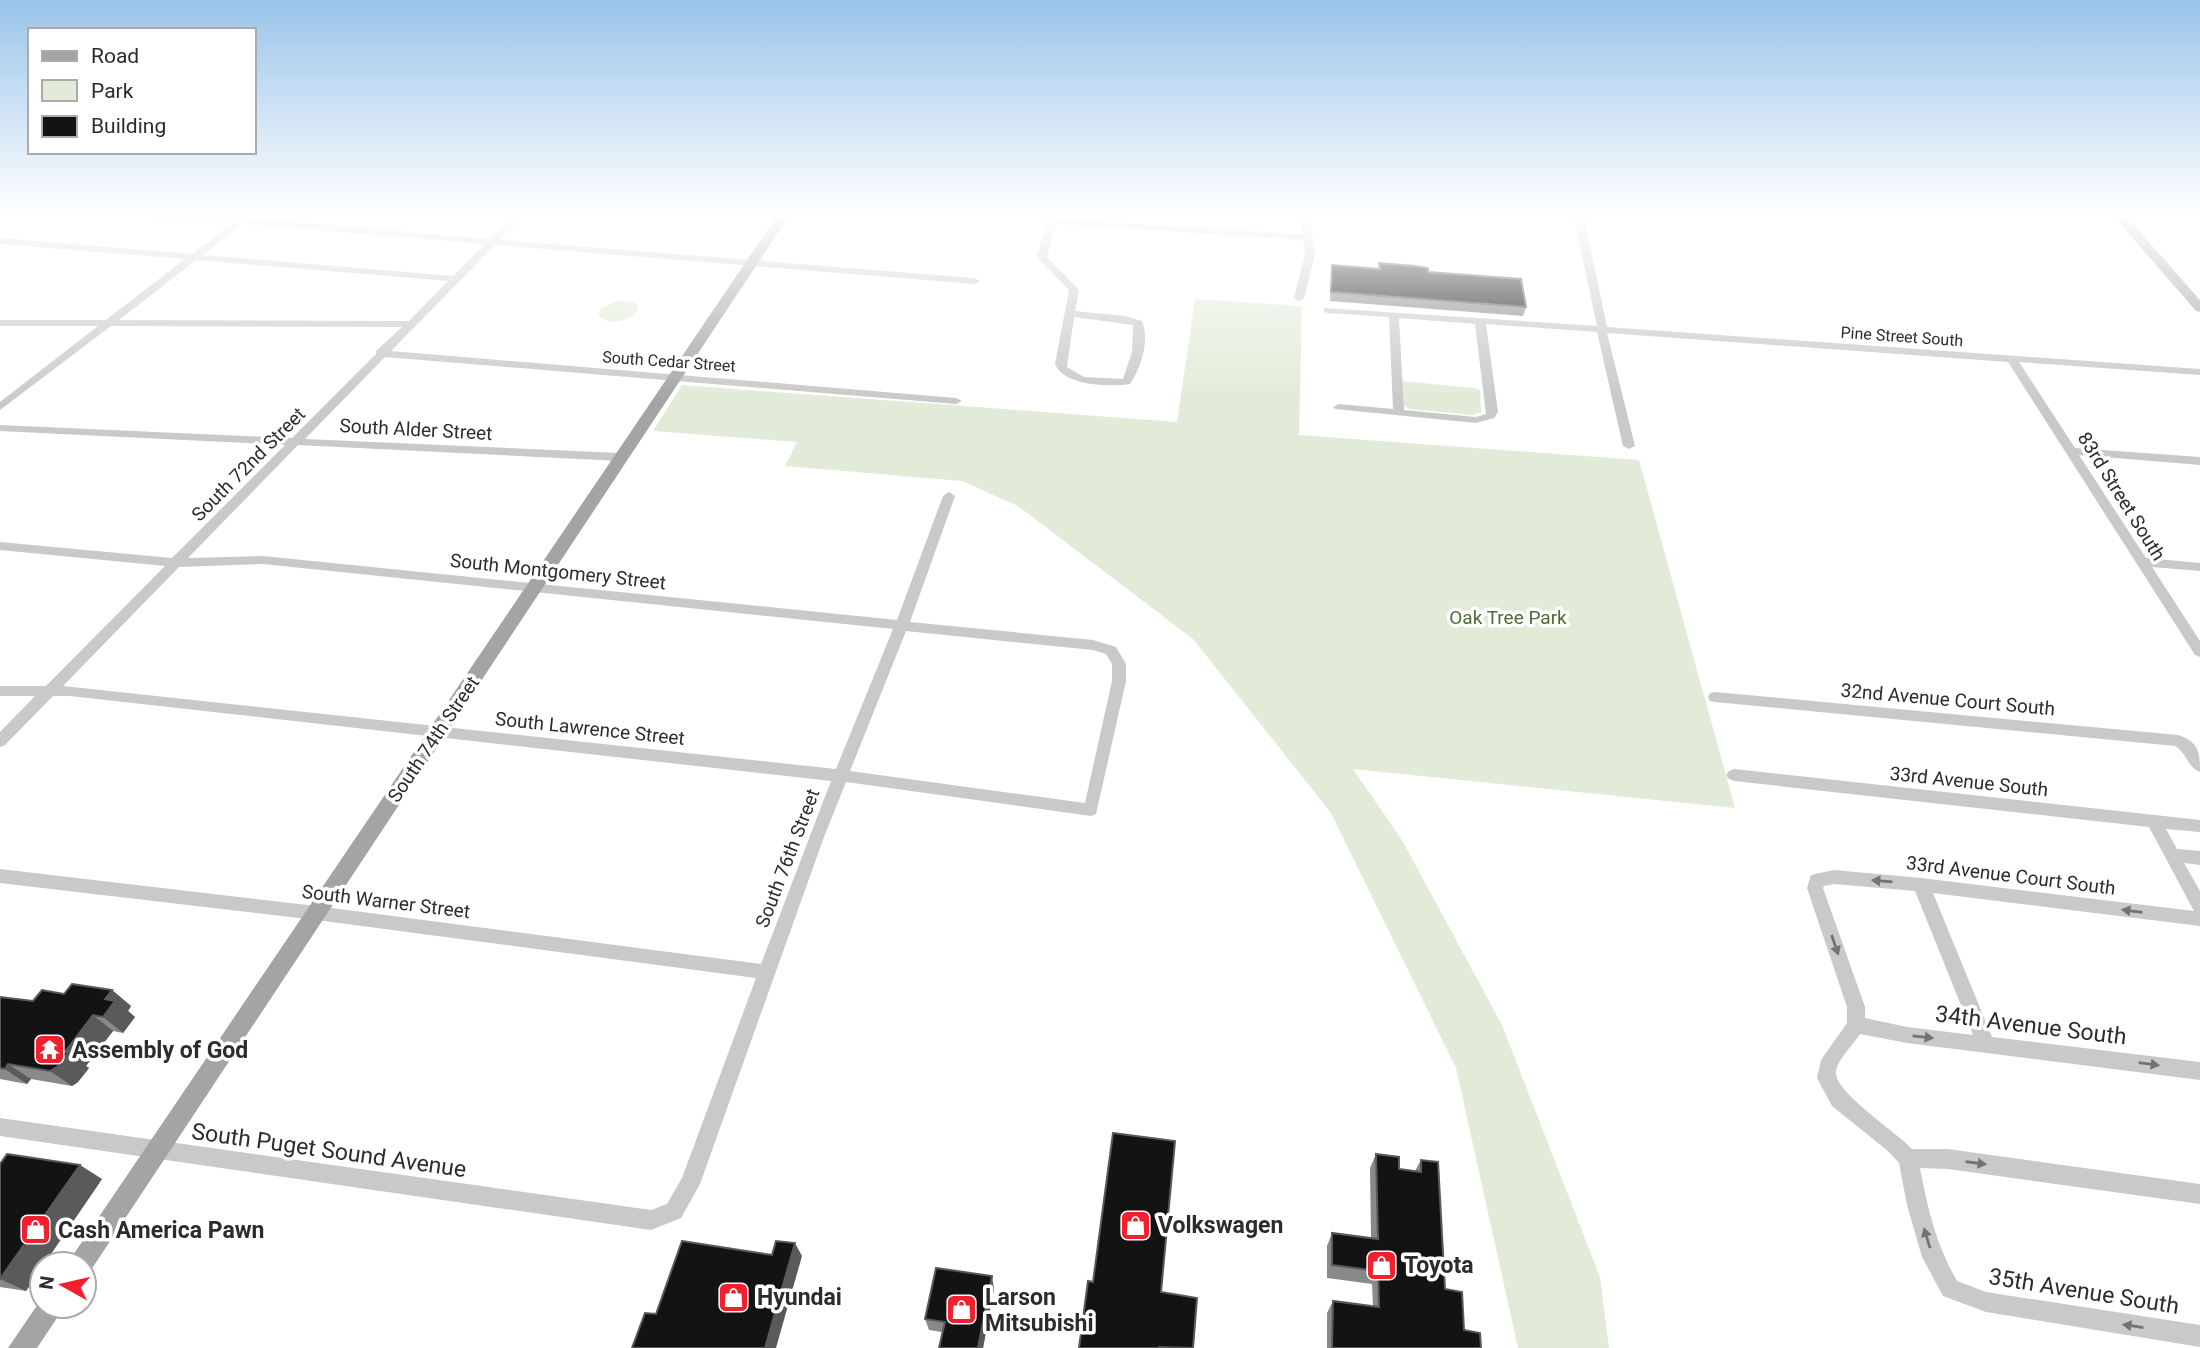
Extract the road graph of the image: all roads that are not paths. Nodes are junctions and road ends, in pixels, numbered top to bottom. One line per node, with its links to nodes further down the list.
1 (170, 276): 20 (street)
2 (419, 276): 10 (street)
3 (459, 276): 10 (street, South 72nd Street)
4 (742, 276): 25 (main road, South 74th Street)
5 (915, 276): 11 (street)
6 (1060, 276): 15 (street)
7 (1305, 276): 12 (street)
8 (1591, 276): 21 (street)
9 (2173, 276): 13 (main road)
10 (456, 279): 19 (street, South 72nd Street)
11 (975, 281)
12 (1299, 298)
13 (2200, 307)
14 (1328, 310): 16 (street, Pine Street South)
15 (1070, 314): 15 (street)
16 (1394, 315): 17 (street, Pine Street South); 29 (street)
17 (1480, 321): 21 (street, Pine Street South); 29 (street)
18 (0, 323): 20 (street)
19 (410, 324): 20 (street); 22 (street, South 72nd Street)
20 (106, 325): 27 (street)
21 (1602, 331): 23 (street, Pine Street South); 32 (street)
22 (380, 353): 25 (street, South Cedar Street); 31 (street, South 72nd Street)
23 (2013, 361): 24 (street, Pine Street South); 33 (street, 83rd Street South)
24 (2200, 372)
25 (673, 377): 26 (street, South Cedar Street); 34 (main road, South 74th Street)
26 (956, 401)
27 (0, 407)
28 (1339, 407): 29 (street)
29 (1399, 412)
30 (0, 428): 31 (street, South Alder Street)
31 (296, 441): 34 (street, South Alder Street); 39 (street, South 72nd Street)
32 (1629, 446)
33 (2071, 451): 35 (street); 38 (street, 83rd Street South)
34 (620, 457): 41 (main road, South 74th Street)
35 (2200, 460)
36 (948, 496): 42 (street, South 76th Street)
37 (0, 546): 39 (street, South Montgomery Street)
38 (2141, 562): 40 (street); 43 (street, 83rd Street South)
39 (175, 563): 41 (street, South Montgomery Street); 45 (street, South 72nd Street)
40 (2200, 567)
41 (534, 588): 42 (street, South Montgomery Street); 47 (main road, South 74th Street)
42 (902, 625): 51 (street, South 76th Street); 52 (street, South Montgomery Street)
43 (2200, 652)
44 (0, 691): 45 (street, South Lawrence Street)
45 (49, 691): 47 (street, South Lawrence Street); 48 (street, South 72nd Street)
46 (1715, 697): 49 (street, 32nd Avenue Court South)
47 (438, 731): 51 (street, South Lawrence Street); 60 (main road, South 74th Street)
48 (0, 741)
49 (2200, 766)
50 (1734, 775): 53 (street, 33rd Avenue South)
51 (843, 776): 52 (street, South Lawrence Street); 62 (street, South 76th Street)
52 (1091, 810)
53 (2154, 822): 54 (street, 33rd Avenue South); 55 (street)
54 (2200, 826)
55 (2172, 855): 56 (street); 59 (street)
56 (2200, 858)
57 (0, 876): 60 (street, South Warner Street)
58 (1921, 885): 61 (street, 33rd Avenue Court South, one-way to 58); 63 (street, 33rd Avenue Court South, one-way to 63); 64 (street)
59 (2200, 907)
60 (316, 913): 62 (street, South Warner Street); 67 (main road, South 74th Street)
61 (2200, 919)
62 (767, 972): 70 (street, South 76th Street)
63 (1856, 1025): 64 (street, 34th Avenue South, one-way to 64); 68 (street)
64 (1986, 1044): 65 (street, 34th Avenue South, one-way to 65)
65 (2200, 1071)
66 (0, 1127): 67 (street, South Puget Sound Avenue)
67 (157, 1151): 70 (street, South Puget Sound Avenue); 71 (main road, South 74th Street)
68 (1908, 1158): 69 (street, one-way to 69); 73 (street, 35th Avenue South, one-way to 68)
69 (2200, 1194)
70 (652, 1220)
71 (90, 1250)
72 (42, 1320): 74 (main road)
73 (2200, 1336)
74 (21, 1348)

